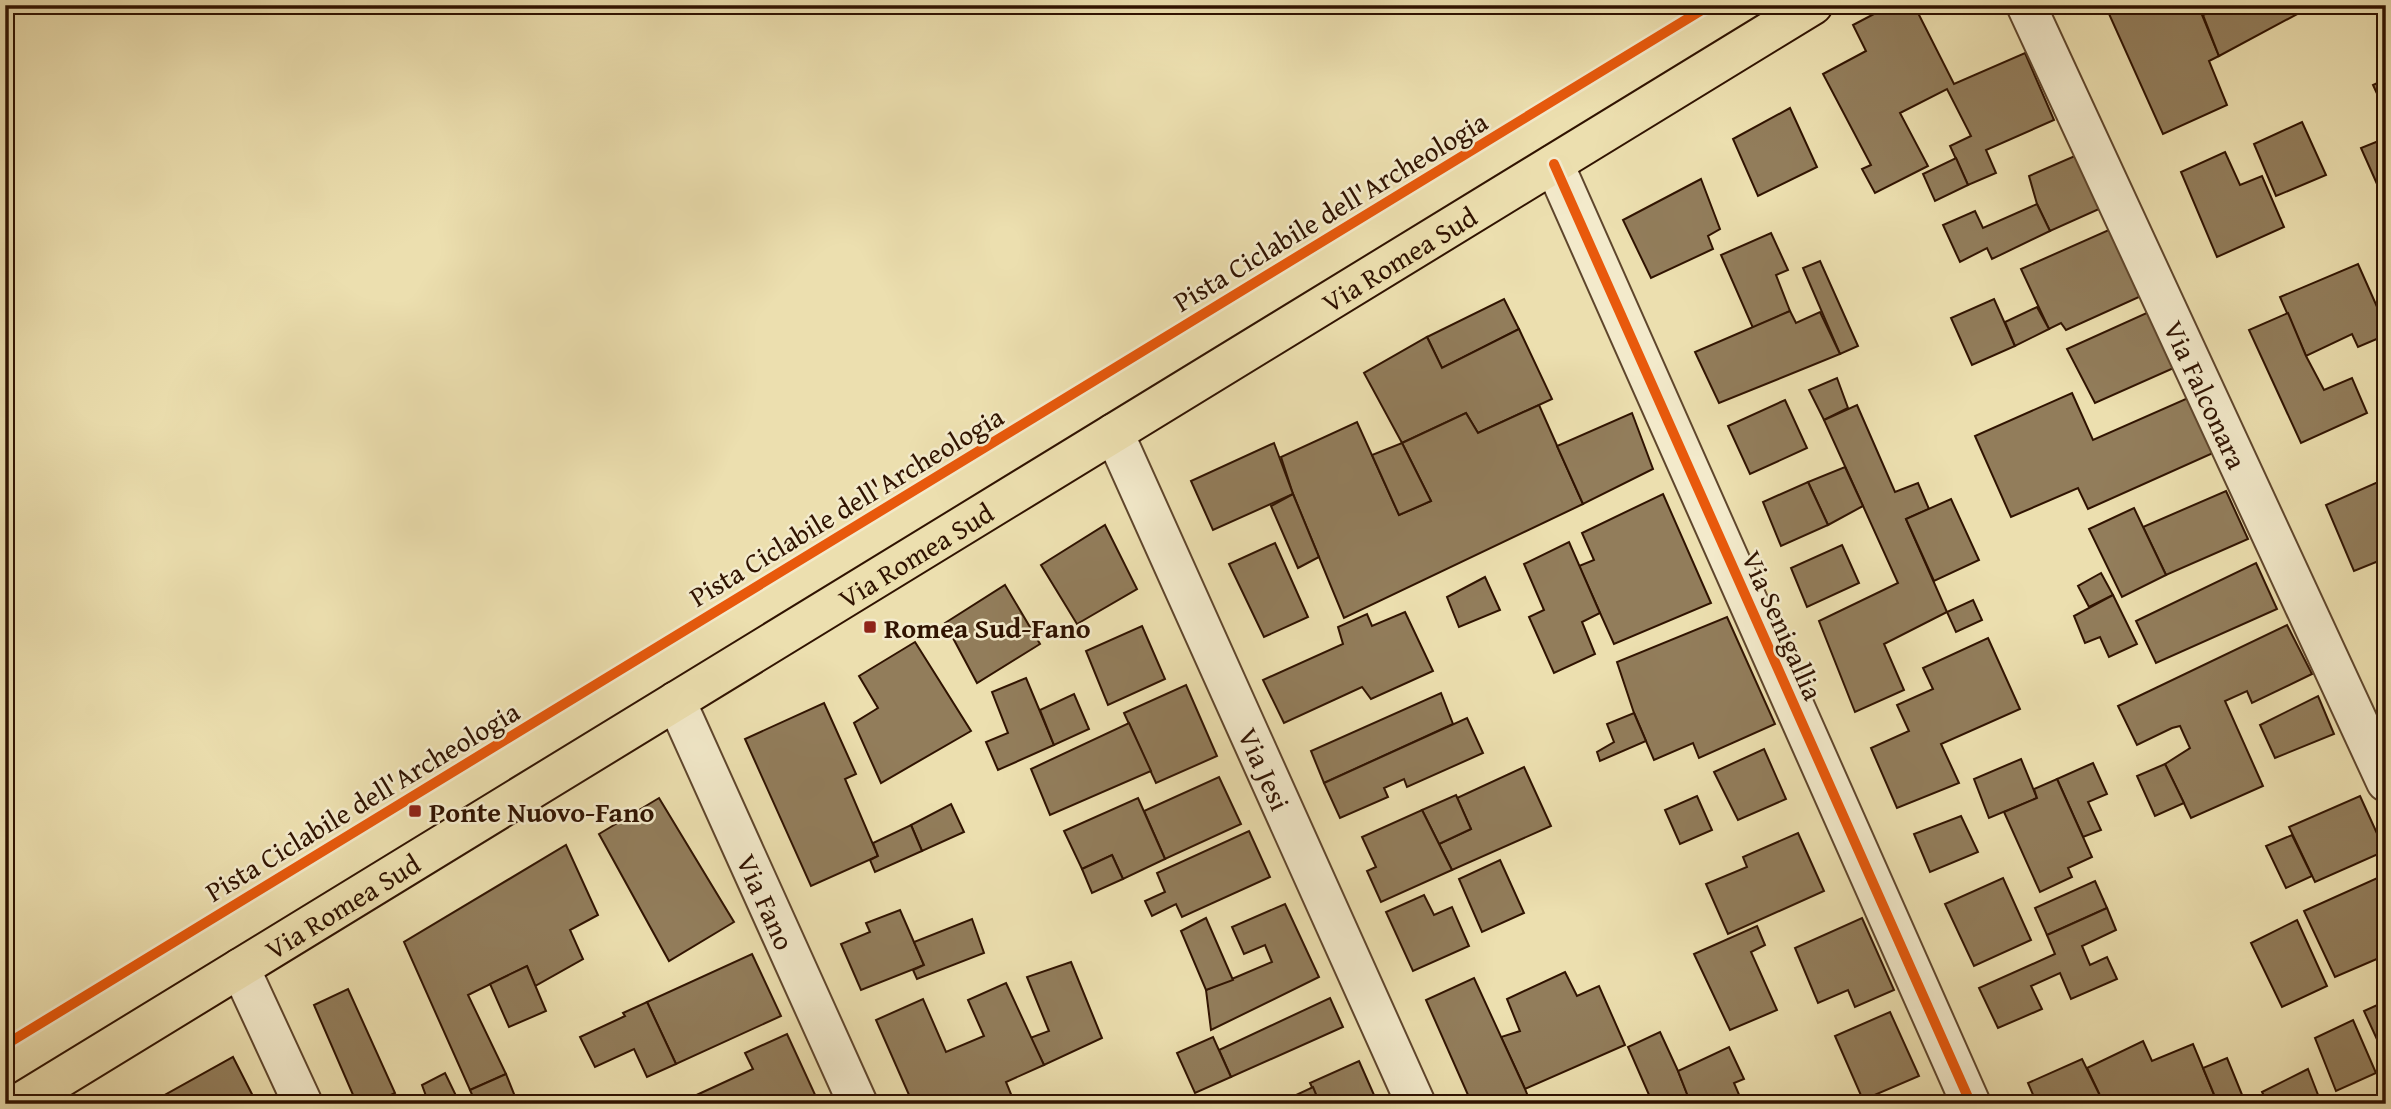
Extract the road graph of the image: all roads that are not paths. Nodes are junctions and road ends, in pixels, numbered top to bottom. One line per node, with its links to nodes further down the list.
1 (1813, 5): 3 (main road, Via Romea Sud)
2 (2026, 5): 6 (street, Via Falconara)
3 (1554, 164): 4 (main road, Via Romea Sud); 12 (street, Via Senigallia)
4 (1114, 433): 5 (main road, Via Romea Sud); 11 (street, Via Jesi)
5 (676, 701): 7 (main road, Via Romea Sud); 10 (street, Via Fano)
6 (2386, 782)
7 (240, 968): 8 (main road, Via Romea Sud); 9 (street)
8 (18, 1104)
9 (303, 1104)
10 (858, 1104)
11 (1416, 1104)
12 (1971, 1104)

